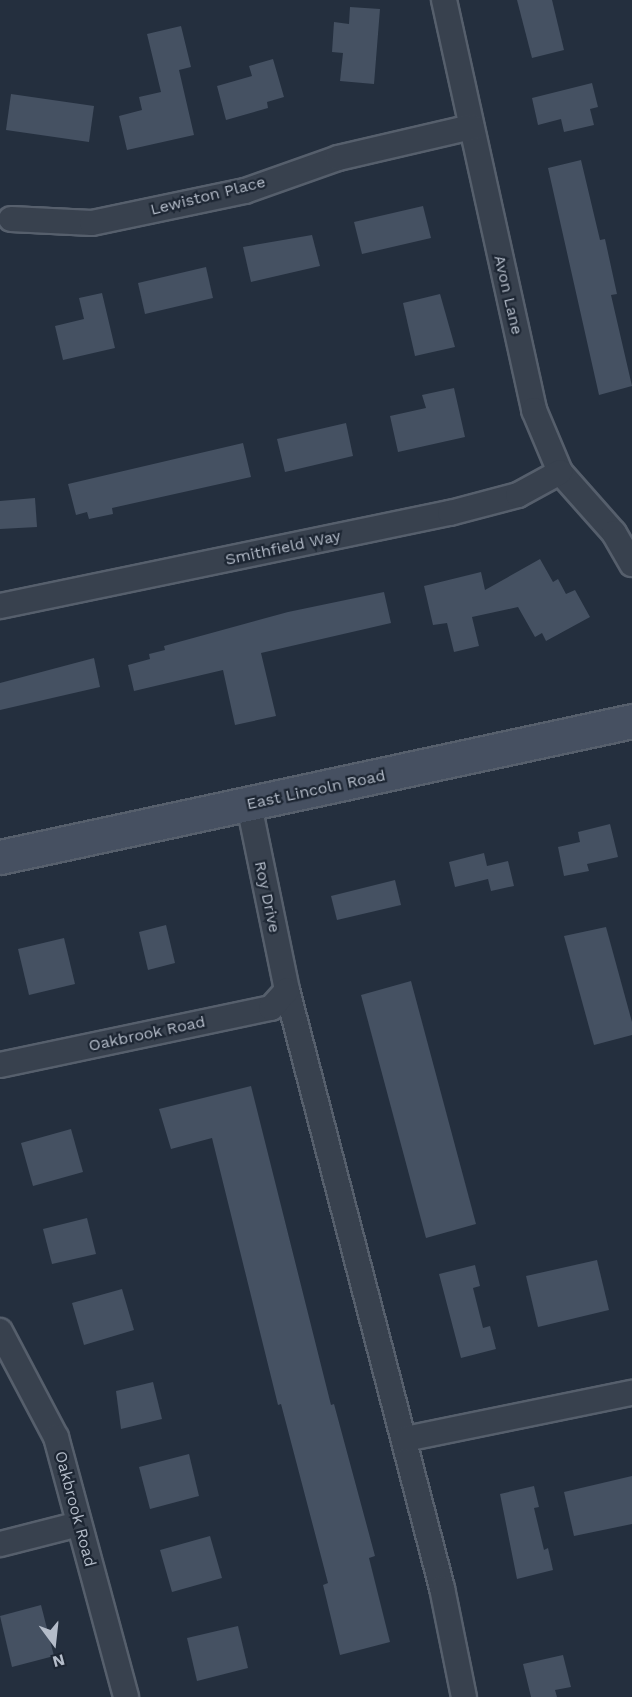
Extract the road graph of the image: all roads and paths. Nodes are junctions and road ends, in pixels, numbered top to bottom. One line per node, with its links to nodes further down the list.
1 (444, 0): 2 (street, Avon Lane)
2 (471, 127): 3 (street, Lewiston Place); 4 (street, Avon Lane)
3 (11, 219)
4 (561, 472): 5 (street, Avon Lane); 6 (street, Smithfield Way)
5 (632, 564)
6 (0, 606)
7 (632, 721): 8 (main road, East Lincoln Road)
8 (249, 805): 9 (main road, East Lincoln Road); 10 (street, Roy Drive)
9 (0, 857)
10 (287, 990): 11 (street, Oakbrook Road); 14 (street, Roy Drive)
11 (0, 1065)
12 (0, 1332): 15 (street, Oakbrook Road)
13 (632, 1393): 14 (street)
14 (405, 1439): 18 (street, Roy Drive)
15 (79, 1524): 16 (street); 17 (street, Oakbrook Road)
16 (0, 1545)
17 (126, 1697)
18 (464, 1697)

